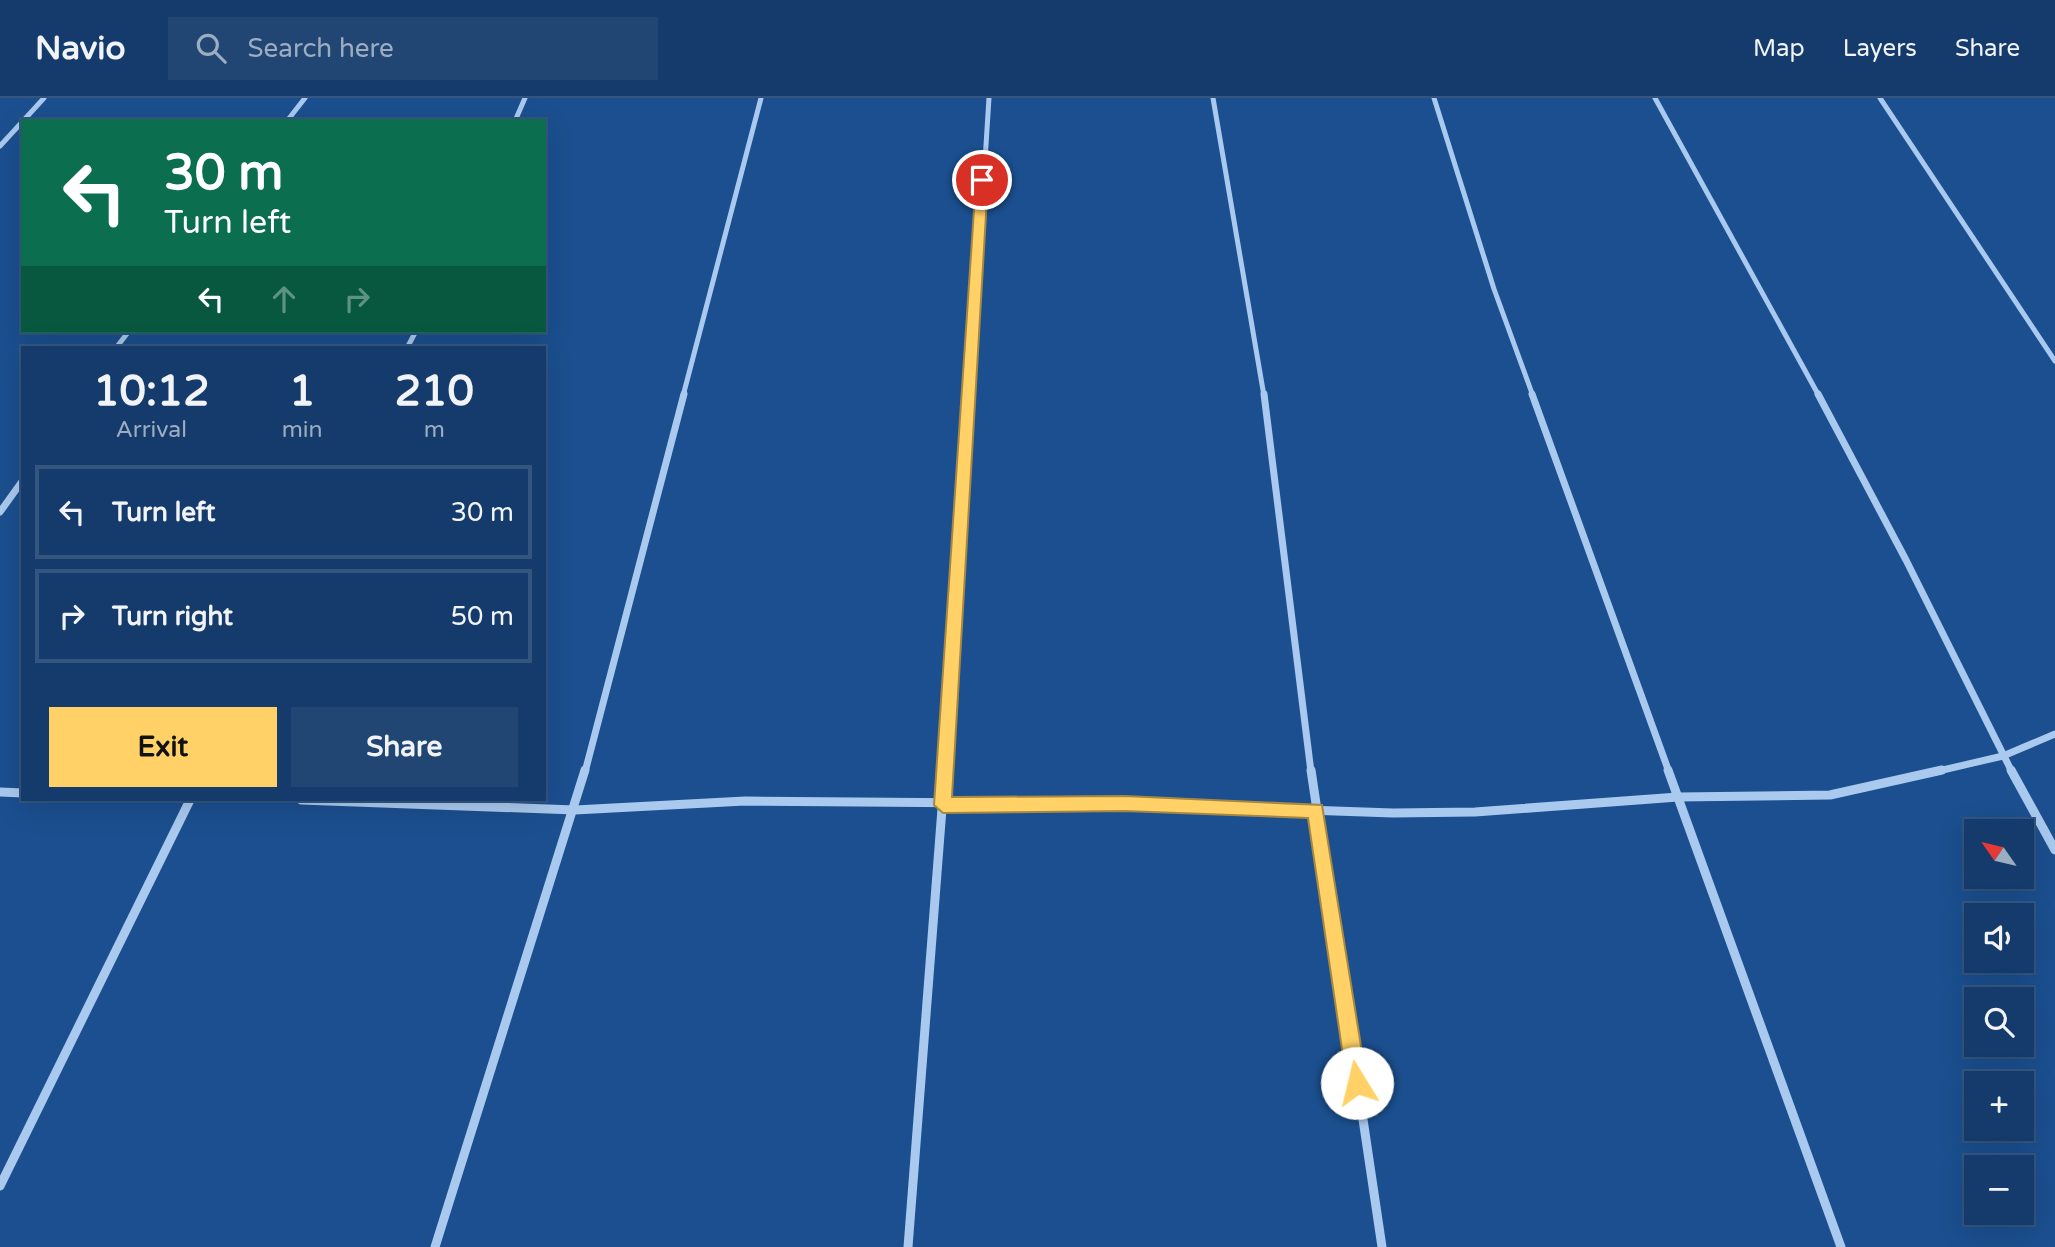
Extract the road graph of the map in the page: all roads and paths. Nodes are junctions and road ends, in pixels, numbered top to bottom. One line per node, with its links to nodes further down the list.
1 (44, 98): 10 (street)
2 (305, 98): 11 (street)
3 (526, 98): 12 (street)
4 (761, 98): 26 (street)
5 (989, 98): 25 (street)
6 (1213, 98): 27 (street)
7 (1434, 98): 22 (street)
8 (1655, 98): 19 (street)
9 (1880, 98): 15 (street)
10 (25, 119)
11 (289, 119)
12 (516, 119)
13 (21, 123): 14 (street)
14 (0, 146)
15 (2055, 361)
16 (21, 483): 17 (street)
17 (0, 512)
18 (2055, 734): 19 (street)
19 (2003, 756): 22 (street); 28 (street)
20 (0, 793): 21 (street)
21 (21, 793)
22 (1678, 797): 27 (street); 33 (street)
23 (190, 801): 29 (street)
24 (328, 801): 26 (street)
25 (943, 805): 26 (street); 27 (street); 31 (street)
26 (575, 810): 30 (street)
27 (1316, 810): 32 (street)
28 (2055, 850)
29 (0, 1186)
30 (435, 1247)
31 (908, 1247)
32 (1382, 1247)
33 (1841, 1247)

